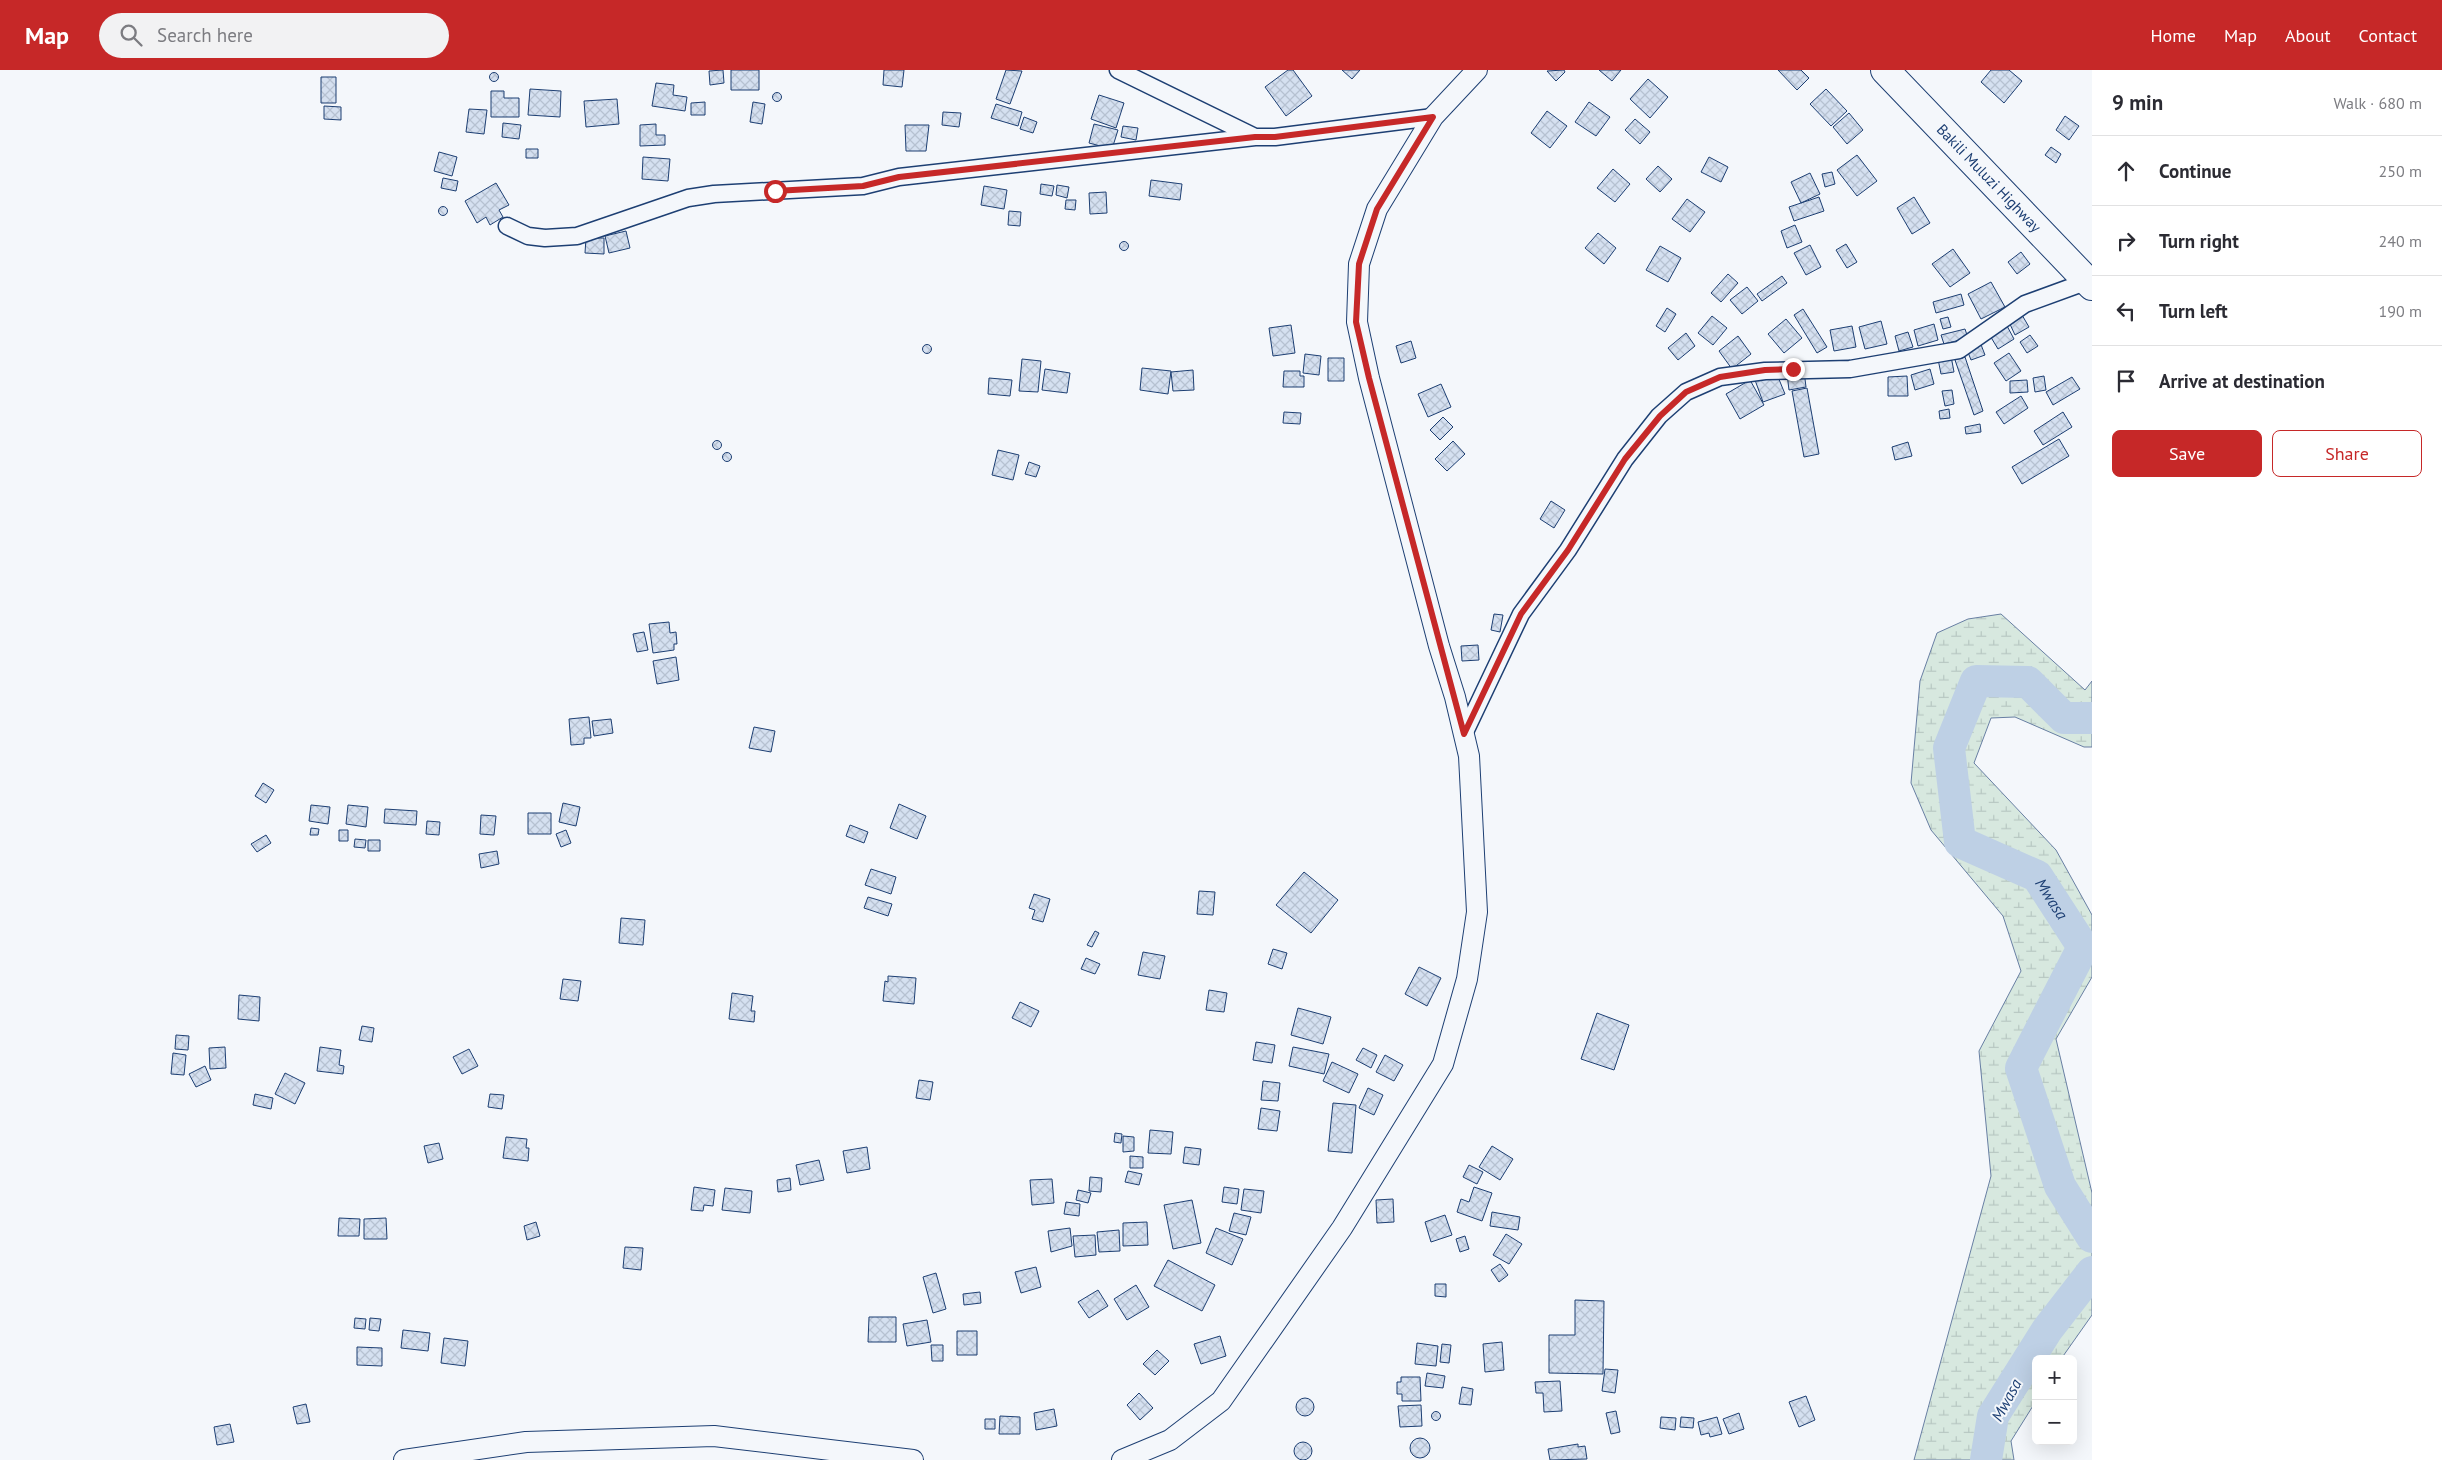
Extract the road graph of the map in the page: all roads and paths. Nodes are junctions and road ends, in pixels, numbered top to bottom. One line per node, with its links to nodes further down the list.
1 (1118, 70): 5 (street)
2 (1477, 70): 4 (street)
3 (1885, 70): 7 (highway, Bakili Muluzi Highway)
4 (1433, 117): 5 (street); 8 (street)
5 (1255, 137): 6 (street)
6 (507, 226)
7 (2090, 284): 8 (street)
8 (1464, 734): 12 (street)
9 (864, 1457): 10 (street); 11 (street)
10 (404, 1460)
11 (913, 1460)
12 (1122, 1460)

